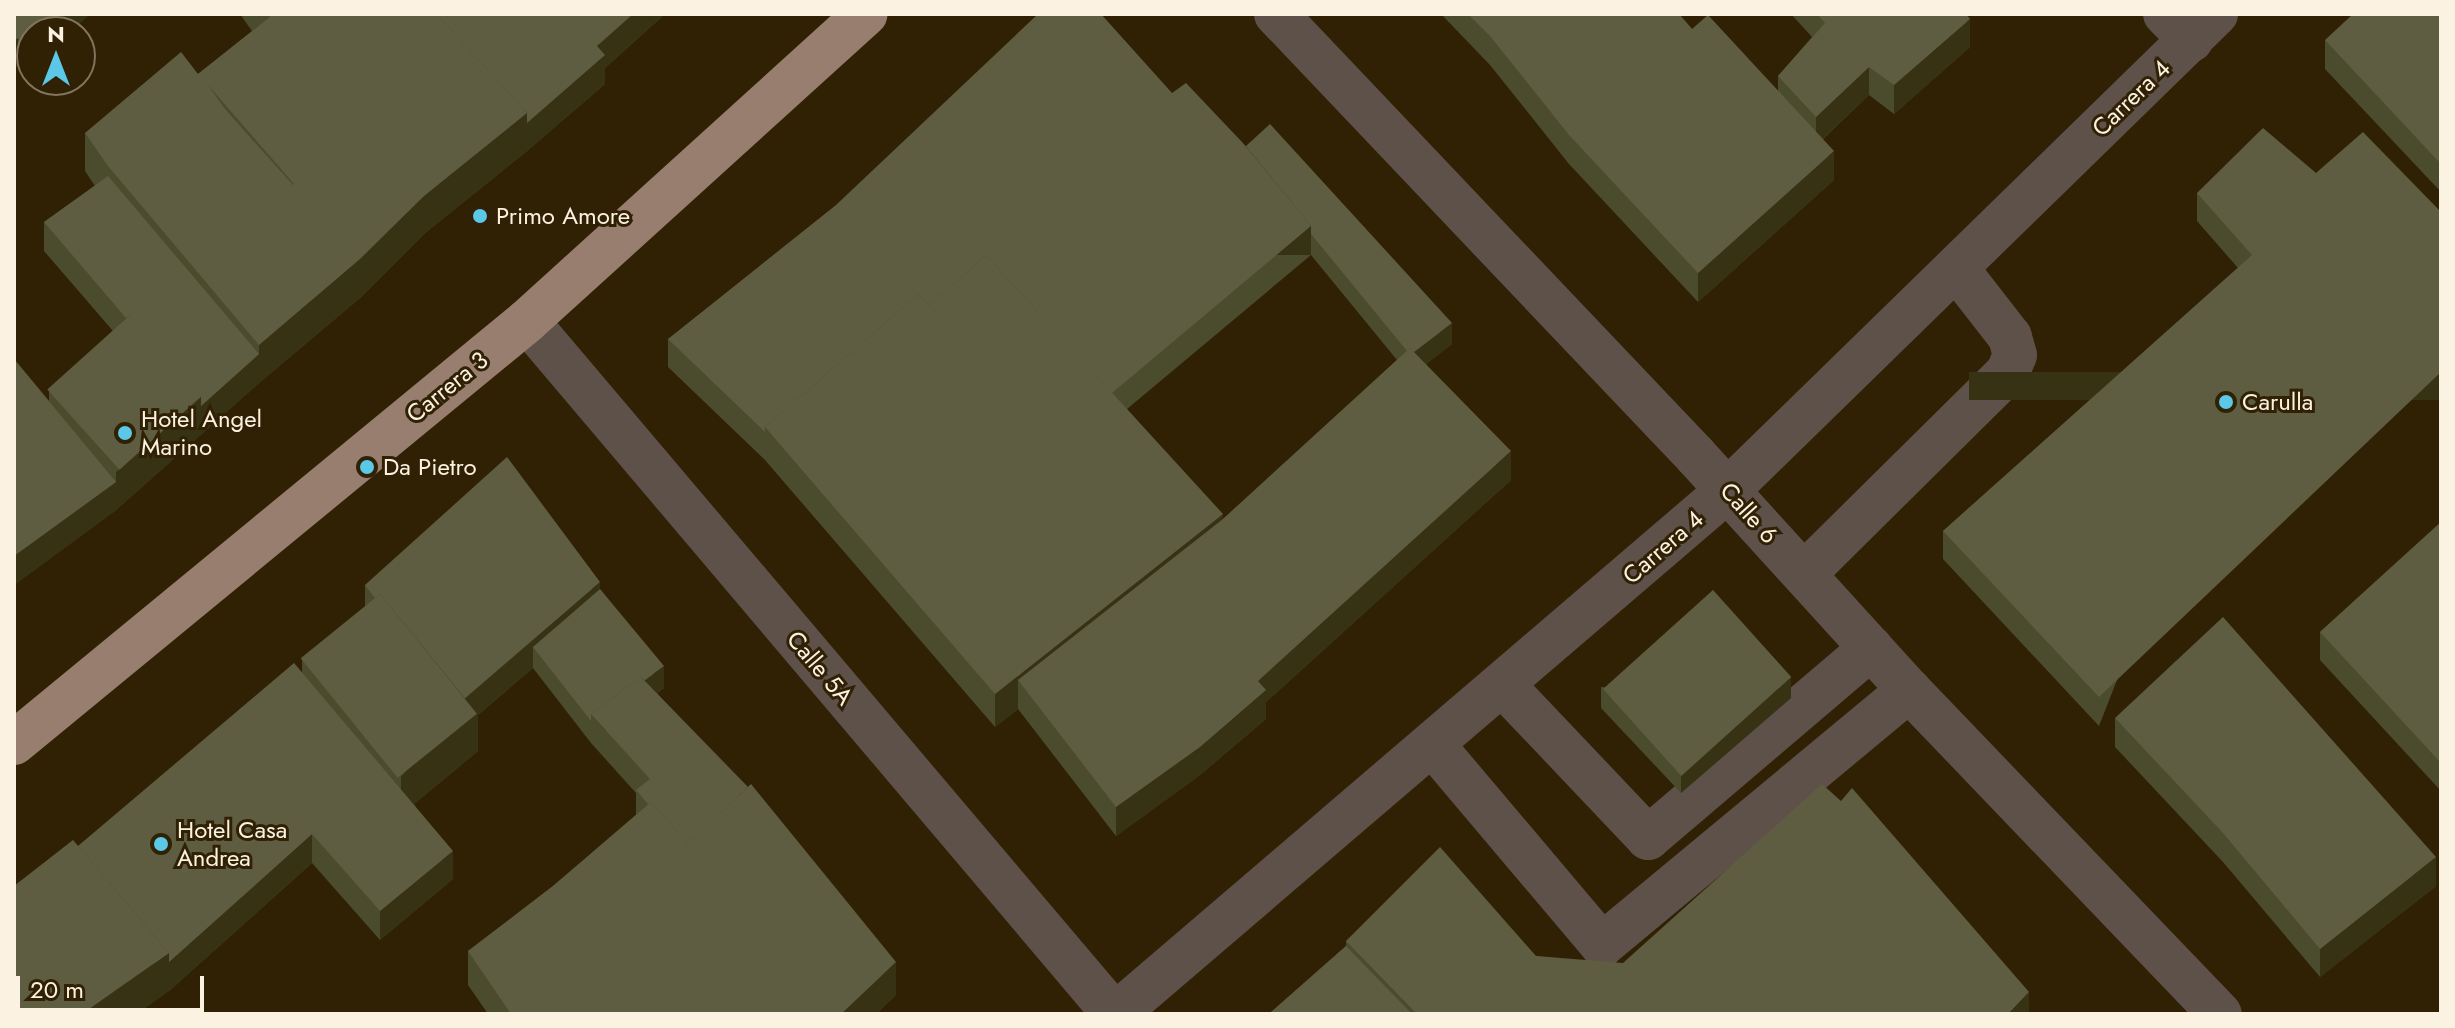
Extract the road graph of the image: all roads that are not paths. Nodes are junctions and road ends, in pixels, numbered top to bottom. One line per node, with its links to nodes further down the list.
1 (866, 14): 5 (main road, Carrera 3)
2 (1276, 14): 6 (street, Calle 6)
3 (2191, 23): 4 (street, Carrera 4)
4 (1957, 269): 6 (street, Carrera 4); 7 (street)
5 (527, 321): 11 (main road, Carrera 3); 13 (street, Calle 5A)
6 (1728, 490): 7 (street, Calle 6); 9 (street, Carrera 4)
7 (1804, 574): 8 (street, Calle 6)
8 (1871, 648): 9 (street); 10 (street, Calle 6)
9 (1503, 685): 12 (street, Carrera 4)
10 (1909, 690): 12 (street); 14 (street, Calle 6)
11 (14, 743)
12 (1433, 745): 13 (street, Carrera 4)
13 (1115, 1014)
14 (2220, 1014)

